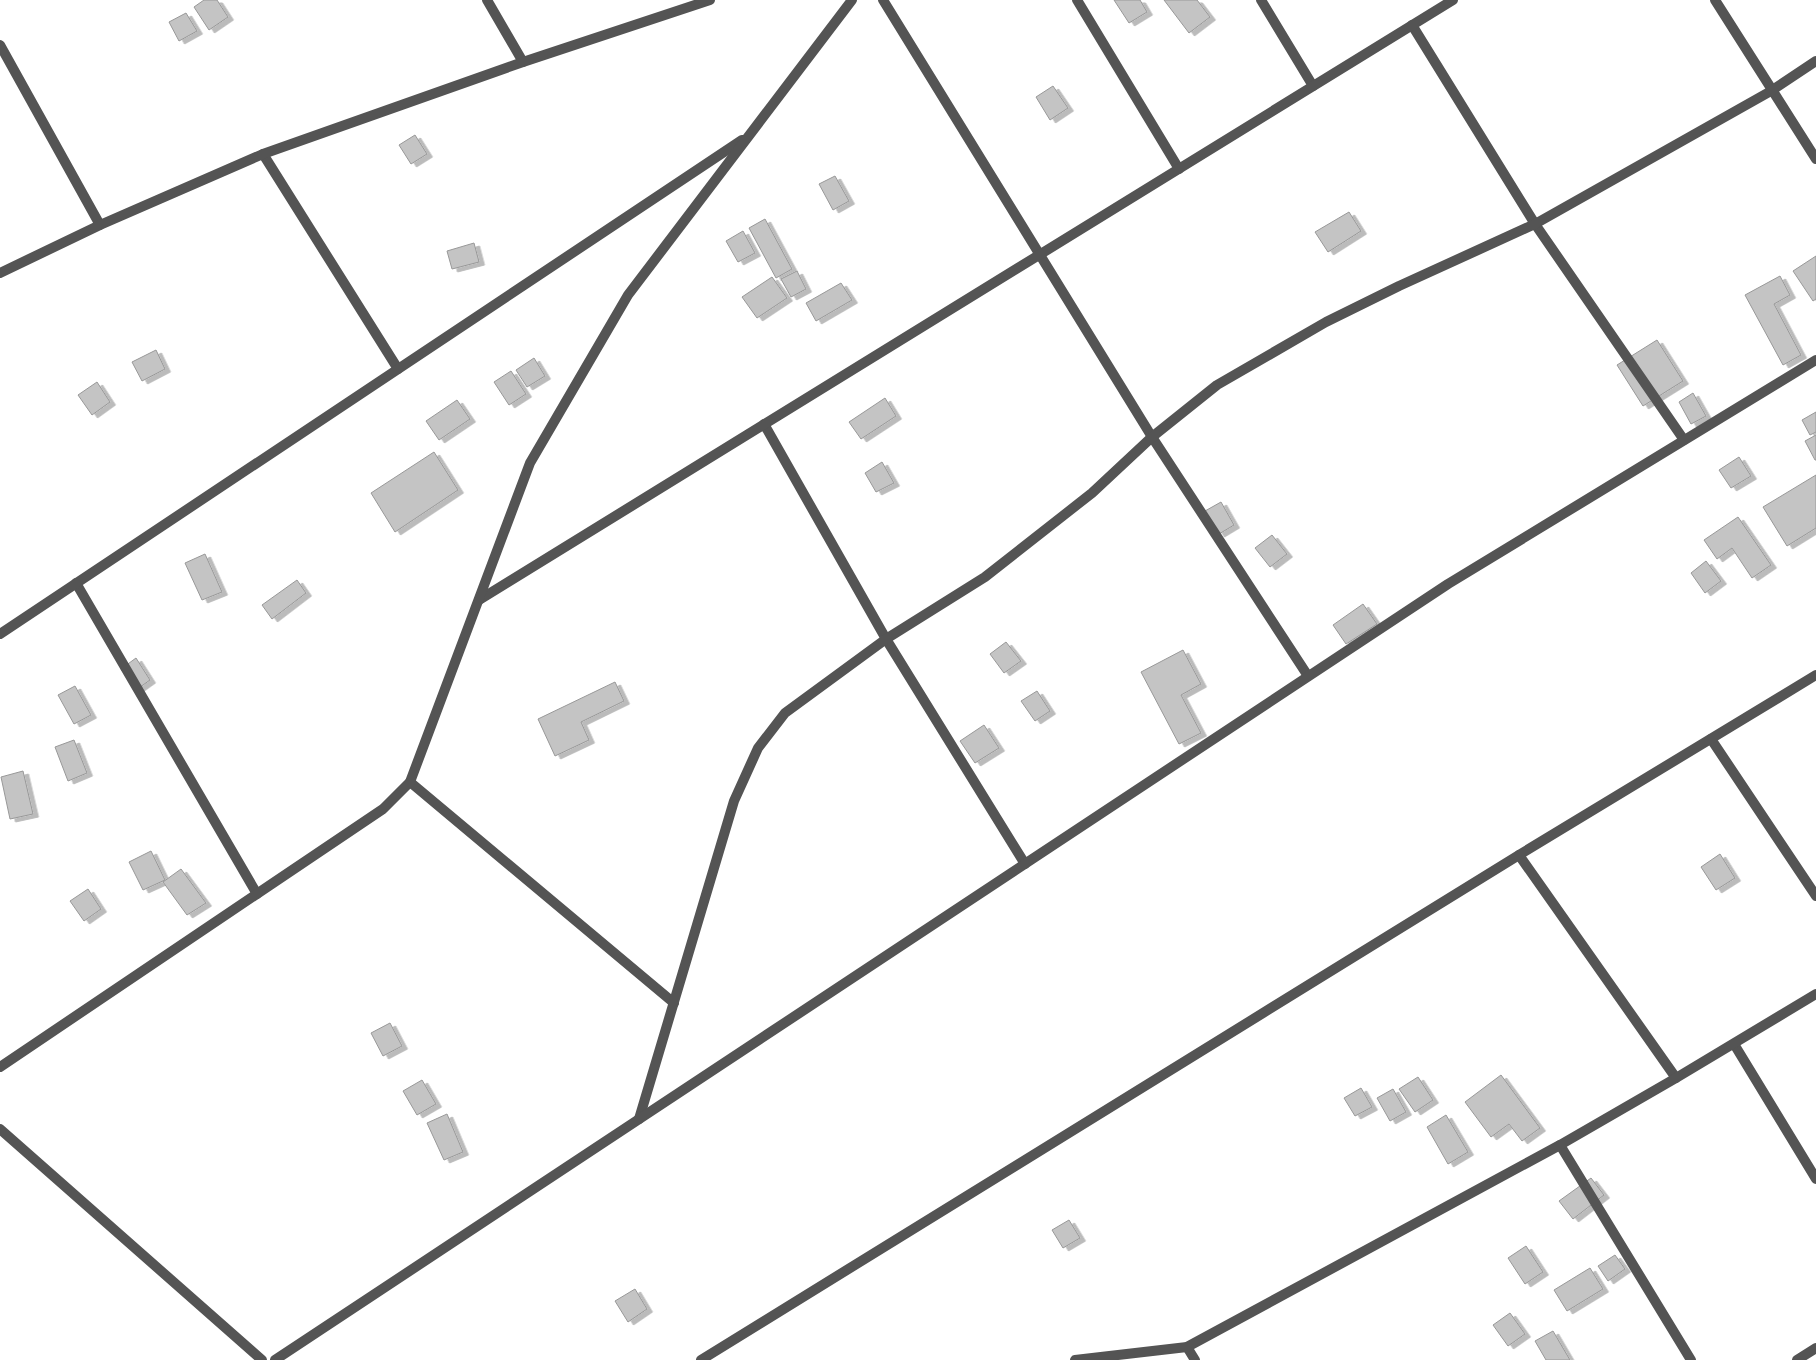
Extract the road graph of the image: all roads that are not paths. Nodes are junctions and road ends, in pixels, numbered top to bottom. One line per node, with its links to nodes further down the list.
1 (487, 0): 11 (street)
2 (710, 0): 11 (street)
3 (852, 0): 15 (street)
4 (883, 0): 21 (street)
5 (1076, 0): 18 (street)
6 (1261, 0): 13 (street)
7 (1453, 0): 9 (street)
8 (1715, 0): 14 (street)
9 (1412, 25): 13 (street); 19 (street)
10 (0, 45): 20 (street)
11 (523, 62): 16 (street)
12 (1816, 62): 14 (street)
13 (1313, 86): 18 (street)
14 (1771, 91): 17 (street); 19 (street)
15 (749, 135): 24 (street); 29 (street)
16 (263, 154): 20 (street); 24 (street)
17 (1816, 159)
18 (1179, 169): 21 (street)
19 (1535, 224): 26 (street); 27 (street)
20 (100, 225): 22 (street)
21 (1040, 255): 25 (street); 26 (street)
22 (0, 273)
23 (1816, 360): 27 (street)
24 (398, 368): 28 (street)
25 (764, 424): 29 (street); 31 (street)
26 (1152, 436): 31 (street); 33 (street)
27 (1684, 440): 33 (street)
28 (76, 583): 30 (street); 38 (street)
29 (479, 600): 35 (street)
30 (0, 634)
31 (886, 639): 37 (street); 41 (street)
32 (1816, 675): 34 (street)
33 (1308, 676): 37 (street)
34 (1711, 739): 36 (street); 39 (street)
35 (410, 782): 38 (street); 41 (street)
36 (1519, 855): 44 (street); 53 (street)
37 (1025, 864): 45 (street)
38 (257, 894): 43 (street)
39 (1816, 896)
40 (1816, 994): 42 (street)
41 (674, 1003): 45 (street)
42 (1734, 1044): 44 (street); 48 (street)
43 (0, 1067)
44 (1676, 1078): 47 (street)
45 (639, 1119): 52 (street)
46 (0, 1128): 51 (street)
47 (1560, 1144): 49 (street); 56 (street)
48 (1816, 1179)
49 (1187, 1347): 54 (street); 55 (street)
50 (1816, 1348): 57 (street)
51 (262, 1360)
52 (275, 1360)
53 (701, 1360)
54 (1075, 1360)
55 (1195, 1360)
56 (1692, 1360)
57 (1797, 1360)

